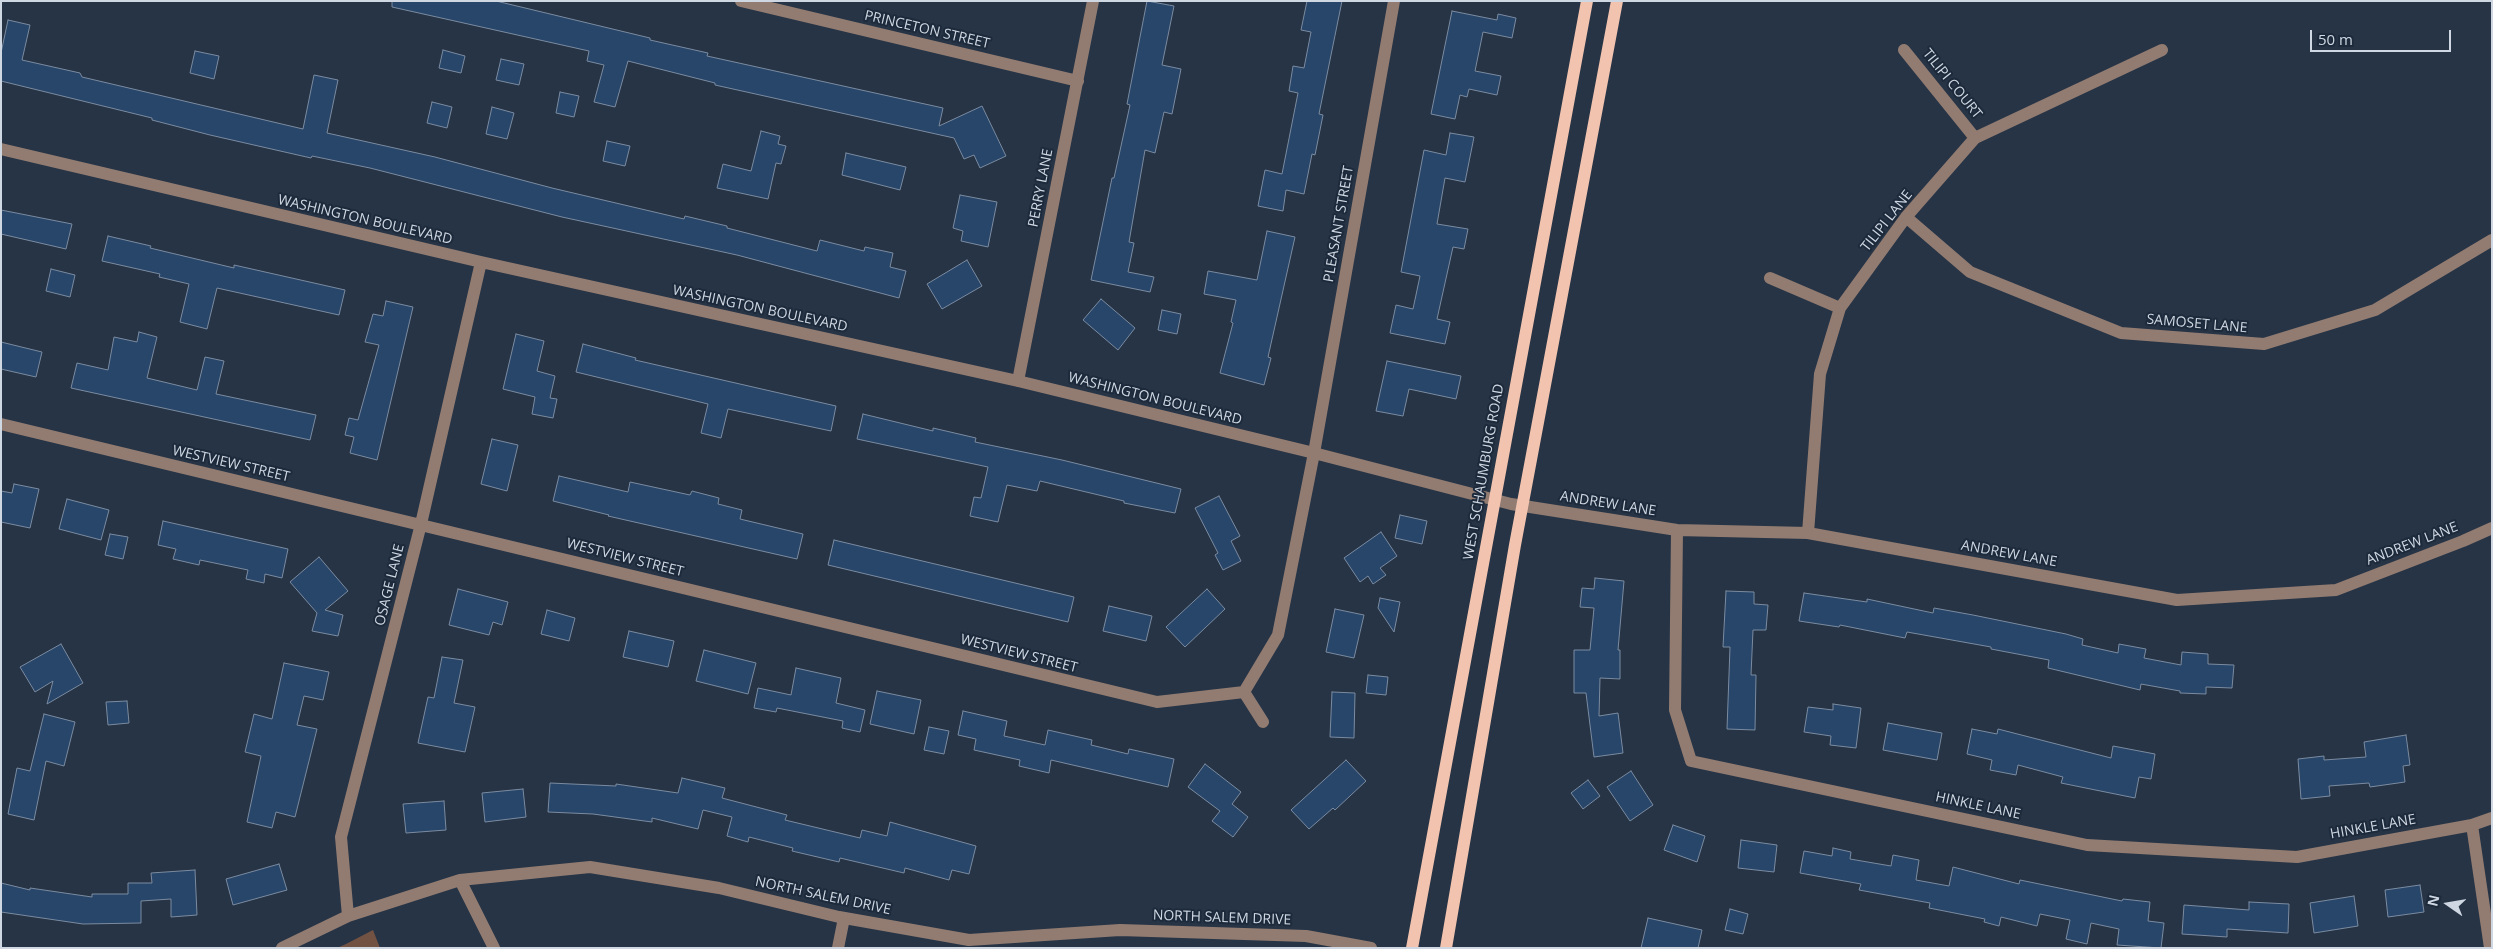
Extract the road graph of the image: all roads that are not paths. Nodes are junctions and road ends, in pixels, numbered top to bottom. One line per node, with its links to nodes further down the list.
1 (741, 1): 8 (street, PRINCETON STREET)
2 (1093, 1): 8 (street, PERRY LANE)
3 (1394, 1): 18 (street, PLEASANT STREET)
4 (1587, 1): 19 (main road, WEST SCHAUMBURG ROAD)
5 (1617, 1): 20 (main road)
6 (1904, 50): 9 (street, TILIPI COURT)
7 (2162, 50): 9 (street, TILIPI LANE)
8 (1078, 81): 16 (street, PERRY LANE)
9 (1975, 138): 11 (street, TILIPI LANE)
10 (1, 149): 13 (street, WASHINGTON BOULEVARD)
11 (1906, 217): 12 (street, SAMOSET LANE); 15 (street, TILIPI LANE)
12 (2492, 240)
13 (481, 262): 16 (street, WASHINGTON BOULEVARD); 21 (street, OSAGE LANE)
14 (1770, 278): 15 (street)
15 (1840, 308): 24 (street, TILIPI LANE)
16 (1018, 381): 18 (street, WASHINGTON BOULEVARD)
17 (1, 424): 21 (street, WESTVIEW STREET)
18 (1314, 453): 19 (street, WASHINGTON BOULEVARD); 25 (street)
19 (1494, 500): 20 (street, WASHINGTON BOULEVARD); 37 (main road, WEST SCHAUMBURG ROAD)
20 (1517, 505): 23 (street, ANDREW LANE); 38 (main road)
21 (421, 524): 25 (street, WESTVIEW STREET); 30 (street, OSAGE LANE)
22 (2492, 528): 24 (street, ANDREW LANE)
23 (1677, 530): 24 (street, ANDREW LANE); 28 (street, HINKLE LANE)
24 (1808, 533)
25 (1244, 692): 26 (street)
26 (1263, 722)
27 (2492, 818): 28 (street, HINKLE LANE)
28 (2472, 824): 39 (street)
29 (460, 880): 30 (street, NORTH SALEM DRIVE); 31 (street, NORTH SALEM DRIVE); 34 (street)
30 (348, 916): 33 (street, NORTH SALEM DRIVE)
31 (844, 918): 32 (street, NORTH SALEM DRIVE); 35 (street)
32 (1027, 942): 36 (street, NORTH SALEM DRIVE)
33 (282, 948)
34 (494, 948)
35 (838, 948)
36 (1370, 948)
37 (1412, 948)
38 (1446, 948)
39 (2490, 948)

